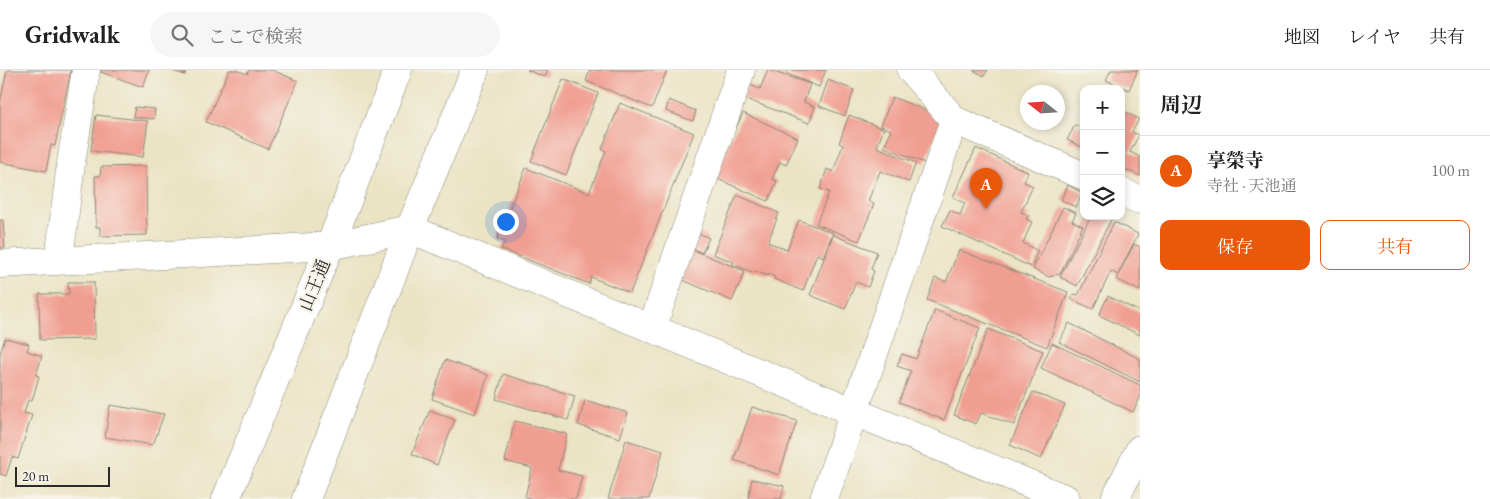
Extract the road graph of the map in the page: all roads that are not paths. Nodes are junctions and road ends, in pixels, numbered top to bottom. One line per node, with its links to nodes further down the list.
1 (86, 70): 12 (street)
2 (398, 70): 11 (street, 山王通)
3 (475, 70): 10 (street)
4 (741, 70): 14 (street)
5 (911, 70): 6 (street)
6 (954, 120): 7 (street); 15 (street)
7 (1082, 175)
8 (1125, 194): 9 (street)
9 (1140, 200)
10 (410, 229): 11 (street); 14 (street); 18 (street)
11 (330, 246): 12 (street); 17 (street, 山王通)
12 (59, 260): 13 (street)
13 (0, 264)
14 (652, 328): 15 (street)
15 (854, 412): 19 (street); 20 (street)
16 (1140, 449): 21 (street)
17 (226, 499)
18 (306, 499)
19 (824, 499)
20 (1066, 499)
21 (1115, 499)

